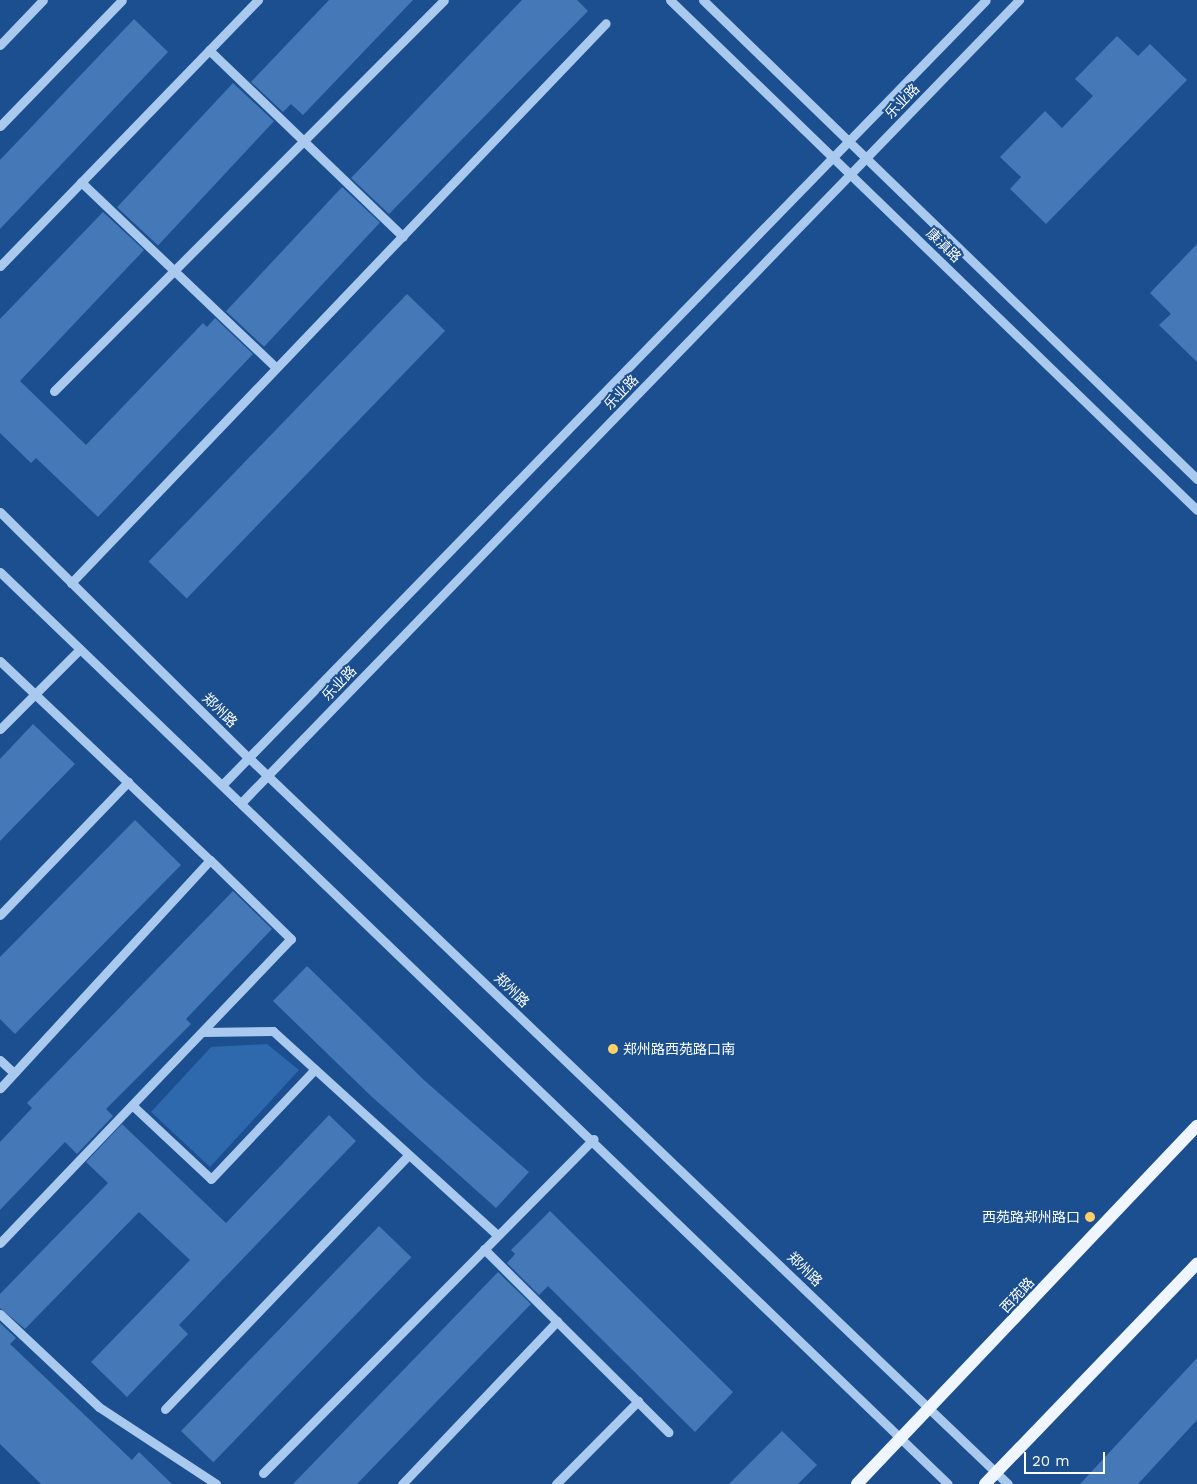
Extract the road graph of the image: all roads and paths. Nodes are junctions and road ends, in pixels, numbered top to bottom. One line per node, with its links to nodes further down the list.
1 (44, 0): 10 (street)
2 (122, 0): 12 (street)
3 (258, 0): 11 (street)
4 (444, 0): 13 (street)
5 (670, 0): 15 (street, 康滇路)
6 (703, 0): 14 (street, 康滇路)
7 (986, 0): 14 (street, 乐业路)
8 (1019, 0): 16 (street, 乐业路)
9 (606, 23): 19 (street)
10 (0, 45)
11 (209, 50): 13 (street); 18 (street)
12 (0, 126)
13 (303, 141): 19 (street); 21 (street)
14 (850, 141): 15 (street, 乐业路); 16 (street, 康滇路)
15 (834, 157): 17 (street, 康滇路); 33 (street, 乐业路)
16 (867, 157): 17 (street, 乐业路); 24 (street, 康滇路)
17 (851, 173): 25 (street, 康滇路); 34 (street, 乐业路)
18 (81, 182): 20 (street); 21 (street)
19 (403, 237): 22 (street)
20 (0, 266)
21 (174, 271): 22 (street); 23 (street)
22 (276, 367): 28 (street)
23 (54, 391)
24 (1197, 479)
25 (1197, 510)
26 (0, 512): 28 (street, 郑州路)
27 (0, 572): 29 (street)
28 (71, 583): 33 (street, 郑州路)
29 (80, 649): 31 (street); 36 (street)
30 (0, 661): 31 (street)
31 (34, 693): 32 (street); 35 (street)
32 (0, 729)
33 (249, 758): 34 (street, 郑州路); 36 (street, 乐业路)
34 (269, 776): 37 (street, 乐业路); 57 (street, 郑州路)
35 (128, 782): 38 (street); 39 (street)
36 (222, 785): 37 (street)
37 (242, 802): 47 (street)
38 (210, 860): 40 (street); 43 (street)
39 (0, 915)
40 (202, 1032): 42 (street); 45 (street)
41 (0, 1060): 43 (street)
42 (315, 1069): 45 (street); 48 (street)
43 (14, 1073): 44 (street)
44 (0, 1088)
45 (132, 1105): 50 (street)
46 (1197, 1126): 57 (main road, 西苑路)
47 (593, 1139): 49 (street); 59 (street)
48 (409, 1155): 49 (street); 56 (street)
49 (497, 1235): 51 (street)
50 (0, 1243)
51 (484, 1249): 54 (street); 61 (street)
52 (1197, 1264): 60 (main road)
53 (0, 1314): 62 (street)
54 (557, 1321): 55 (street); 63 (street)
55 (638, 1401): 58 (street); 64 (street)
56 (165, 1409)
57 (931, 1409): 59 (main road, 西苑路); 60 (street, 郑州路)
58 (668, 1432)
59 (901, 1439): 65 (main road, 西苑路); 66 (street)
60 (996, 1472): 67 (main road); 68 (street, 郑州路)
61 (262, 1473)
62 (216, 1484)
63 (402, 1484)
64 (556, 1484)
65 (856, 1484)
66 (948, 1484)
67 (985, 1484)
68 (1008, 1484)

